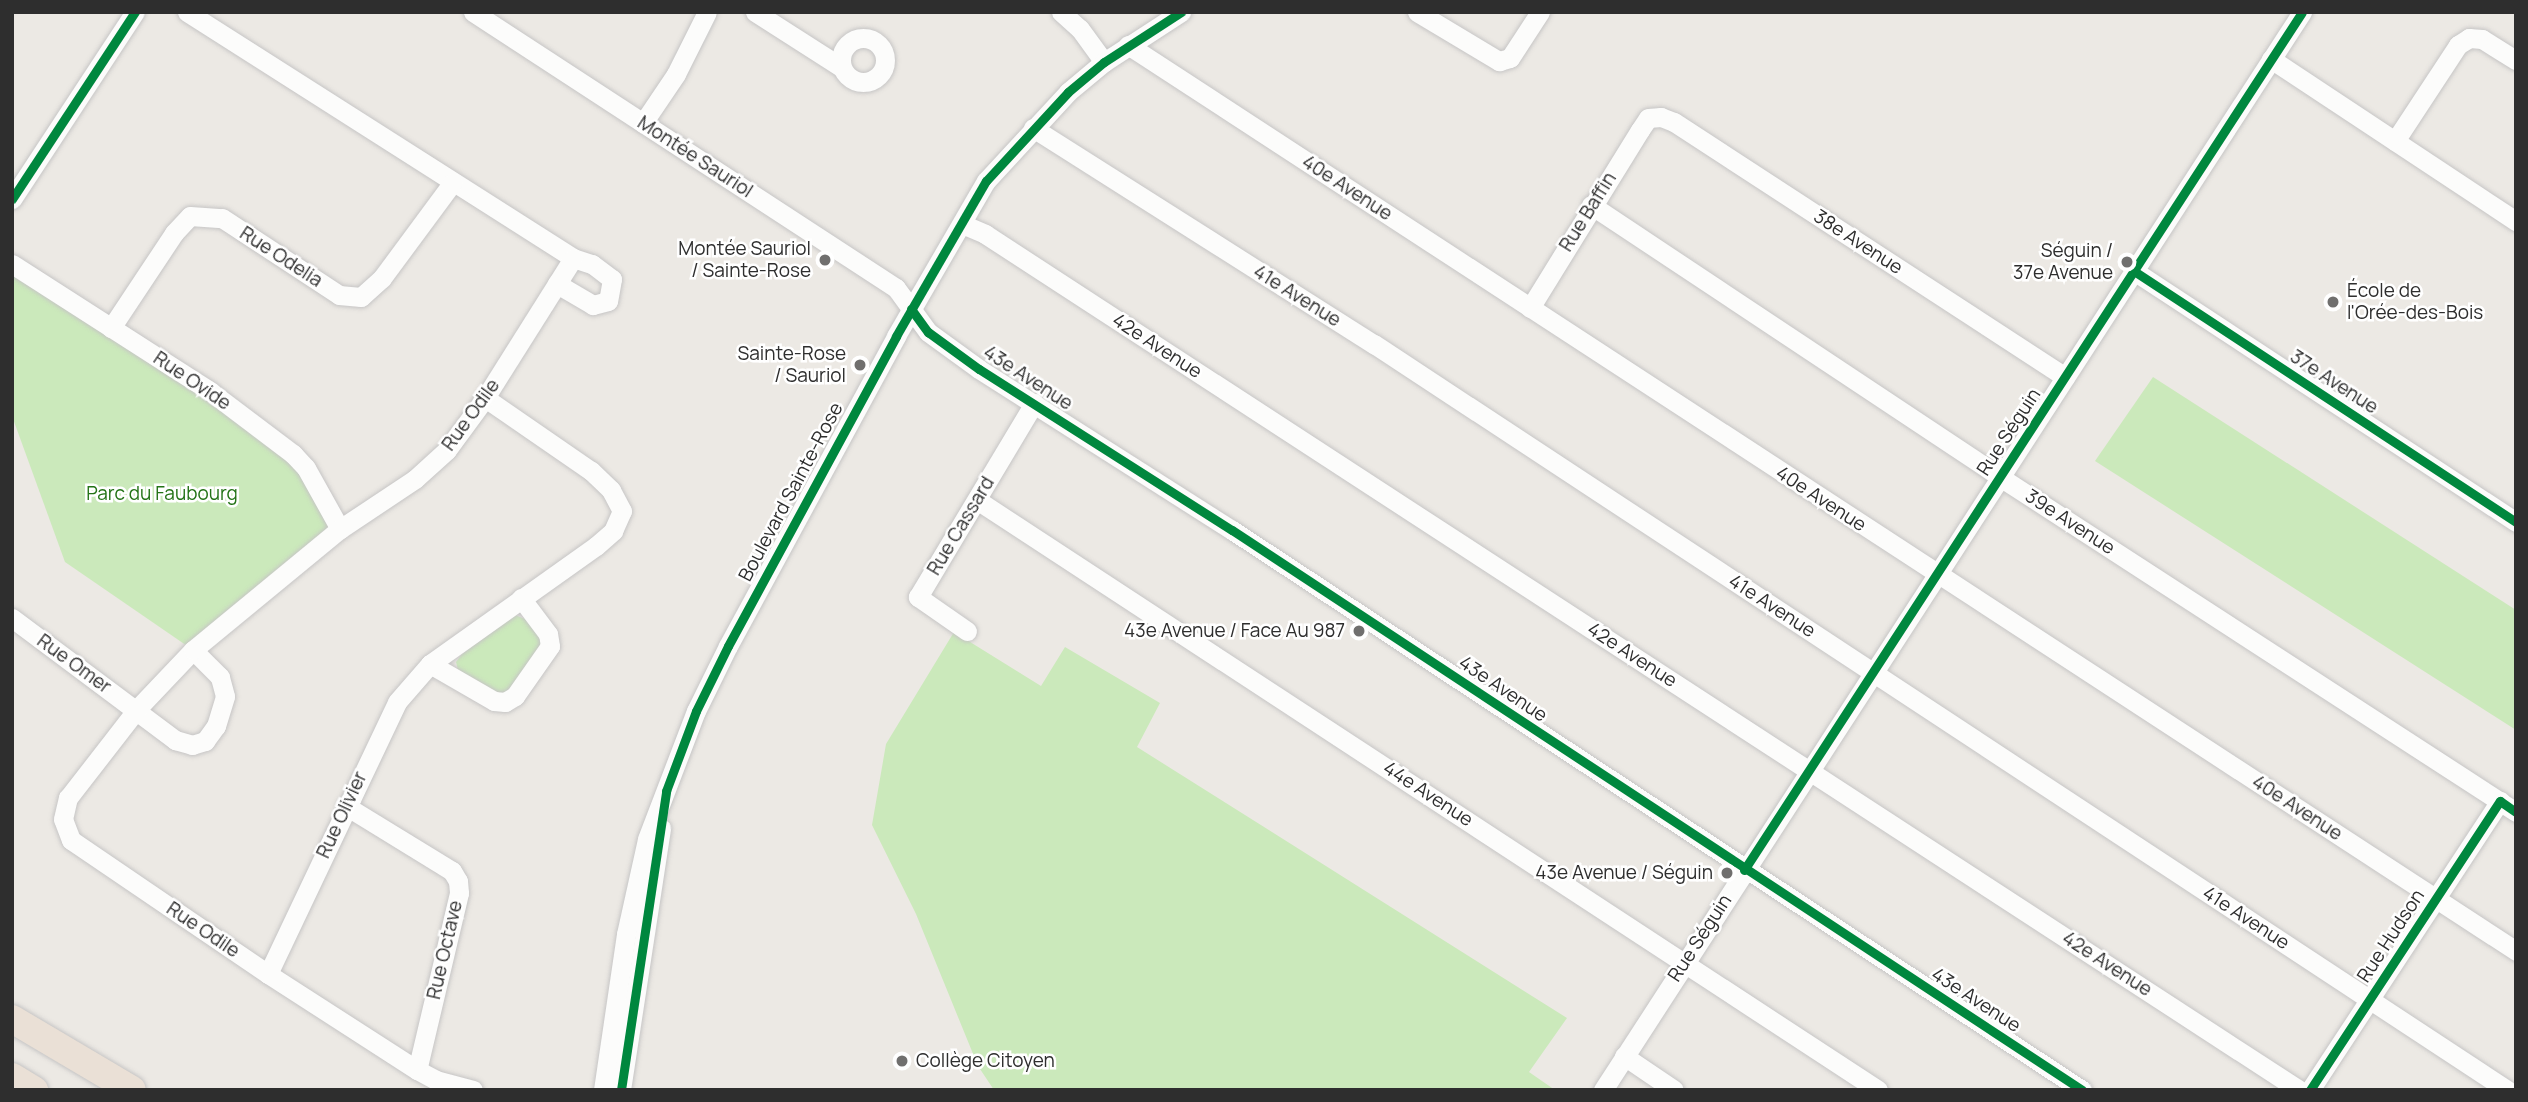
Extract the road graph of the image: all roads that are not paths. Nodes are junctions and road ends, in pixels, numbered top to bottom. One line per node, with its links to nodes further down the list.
1 (135, 12): 21 (street)
2 (187, 12): 20 (street)
3 (473, 12): 17 (street, Montée Sauriol)
4 (707, 12): 17 (street)
5 (755, 12): 15 (street)
6 (1061, 12): 14 (street)
7 (1181, 12): 11 (street, Boulevard Sainte-Rose)
8 (1416, 12): 9 (street)
9 (1540, 12)
10 (2302, 12): 12 (street, Rue Séguin)
11 (1128, 45): 14 (street, Boulevard Sainte-Rose); 29 (street, 40e Avenue)
12 (2272, 60): 19 (street); 27 (street, Rue Séguin)
13 (2516, 60): 19 (street)
14 (1104, 62): 18 (street, Boulevard Sainte-Rose)
15 (841, 67)
16 (1648, 118): 22 (street, Rue Baffin); 32 (street, 38e Avenue)
17 (643, 123): 30 (street, Montée Sauriol)
18 (1033, 128): 24 (street, Boulevard Sainte-Rose); 45 (street, 41e Avenue)
19 (2396, 141): 23 (street)
20 (453, 181): 25 (street); 31 (street, Rue Odelia)
21 (12, 199)
22 (1591, 205): 29 (street, Rue Baffin); 35 (street, 39e Avenue)
23 (2516, 221)
24 (962, 224): 30 (street, Boulevard Sainte-Rose); 47 (street, 42e Avenue)
25 (573, 258): 28 (street, Rue Odile); 28 (street)
26 (12, 264): 31 (street, Rue Ovide)
27 (2134, 271): 32 (street, Rue Séguin); 37 (street, 37e Avenue)
28 (557, 284): 33 (street, Rue Odile)
29 (1530, 308): 39 (street, 40e Avenue)
30 (911, 309): 34 (street, 43e Avenue); 48 (street, Boulevard Sainte-Rose)
31 (111, 328): 38 (street, Rue Ovide)
32 (2065, 377): 35 (street, Rue Séguin)
33 (485, 398): 38 (street, Rue Odile); 40 (street, Rue Olivier)
34 (1034, 403): 36 (street, Rue Cassard); 51 (street, 43e Avenue)
35 (2000, 477): 39 (street, Rue Séguin); 50 (street, 39e Avenue)
36 (977, 500): 42 (street, Rue Cassard); 54 (street, 44e Avenue)
37 (2516, 522)
38 (340, 529): 43 (street, Rue Odile)
39 (1937, 575): 45 (street, Rue Séguin); 52 (street, 40e Avenue)
40 (520, 598): 44 (street, Rue Olivier); 44 (street)
41 (12, 618): 46 (street, Rue Omer)
42 (967, 632)
43 (192, 650): 46 (street, Rue Odile); 46 (street)
44 (430, 664): 49 (street, Rue Olivier)
45 (1873, 673): 47 (street, Rue Séguin); 56 (street, 41e Avenue)
46 (137, 709): 55 (street, Rue Odile)
47 (1809, 771): 51 (street, Rue Séguin); 72 (street, 42e Avenue)
48 (667, 792): 66 (street, Boulevard Sainte-Rose); 67 (street, Boulevard Sainte-Rose)
49 (346, 806): 55 (street, Rue Olivier); 60 (street, Rue Octave)
50 (2508, 807): 52 (street, Rue Hudson)
51 (1744, 870): 54 (street, Rue Séguin); 71 (street, 43e Avenue)
52 (2436, 899): 53 (street, 40e Avenue); 56 (street, Rue Hudson)
53 (2516, 951)
54 (1685, 962): 59 (street, Rue Séguin); 70 (street, 44e Avenue)
55 (268, 974): 60 (street, Rue Odile)
56 (2370, 999): 73 (street, Rue Hudson); 74 (street, 41e Avenue)
57 (12, 1004): 61 (highway)
58 (12, 1019): 61 (highway)
59 (1624, 1056): 68 (street, Rue Séguin); 69 (street)
60 (417, 1070): 65 (street, Rue Odile)
61 (106, 1074): 64 (highway)
62 (12, 1077): 63 (highway)
63 (34, 1090)
64 (132, 1090)
65 (473, 1090)
66 (603, 1090)
67 (621, 1090)
68 (1603, 1090)
69 (1674, 1090)
70 (1878, 1090)
71 (2082, 1090)
72 (2299, 1090)
73 (2310, 1090)
74 (2507, 1090)

